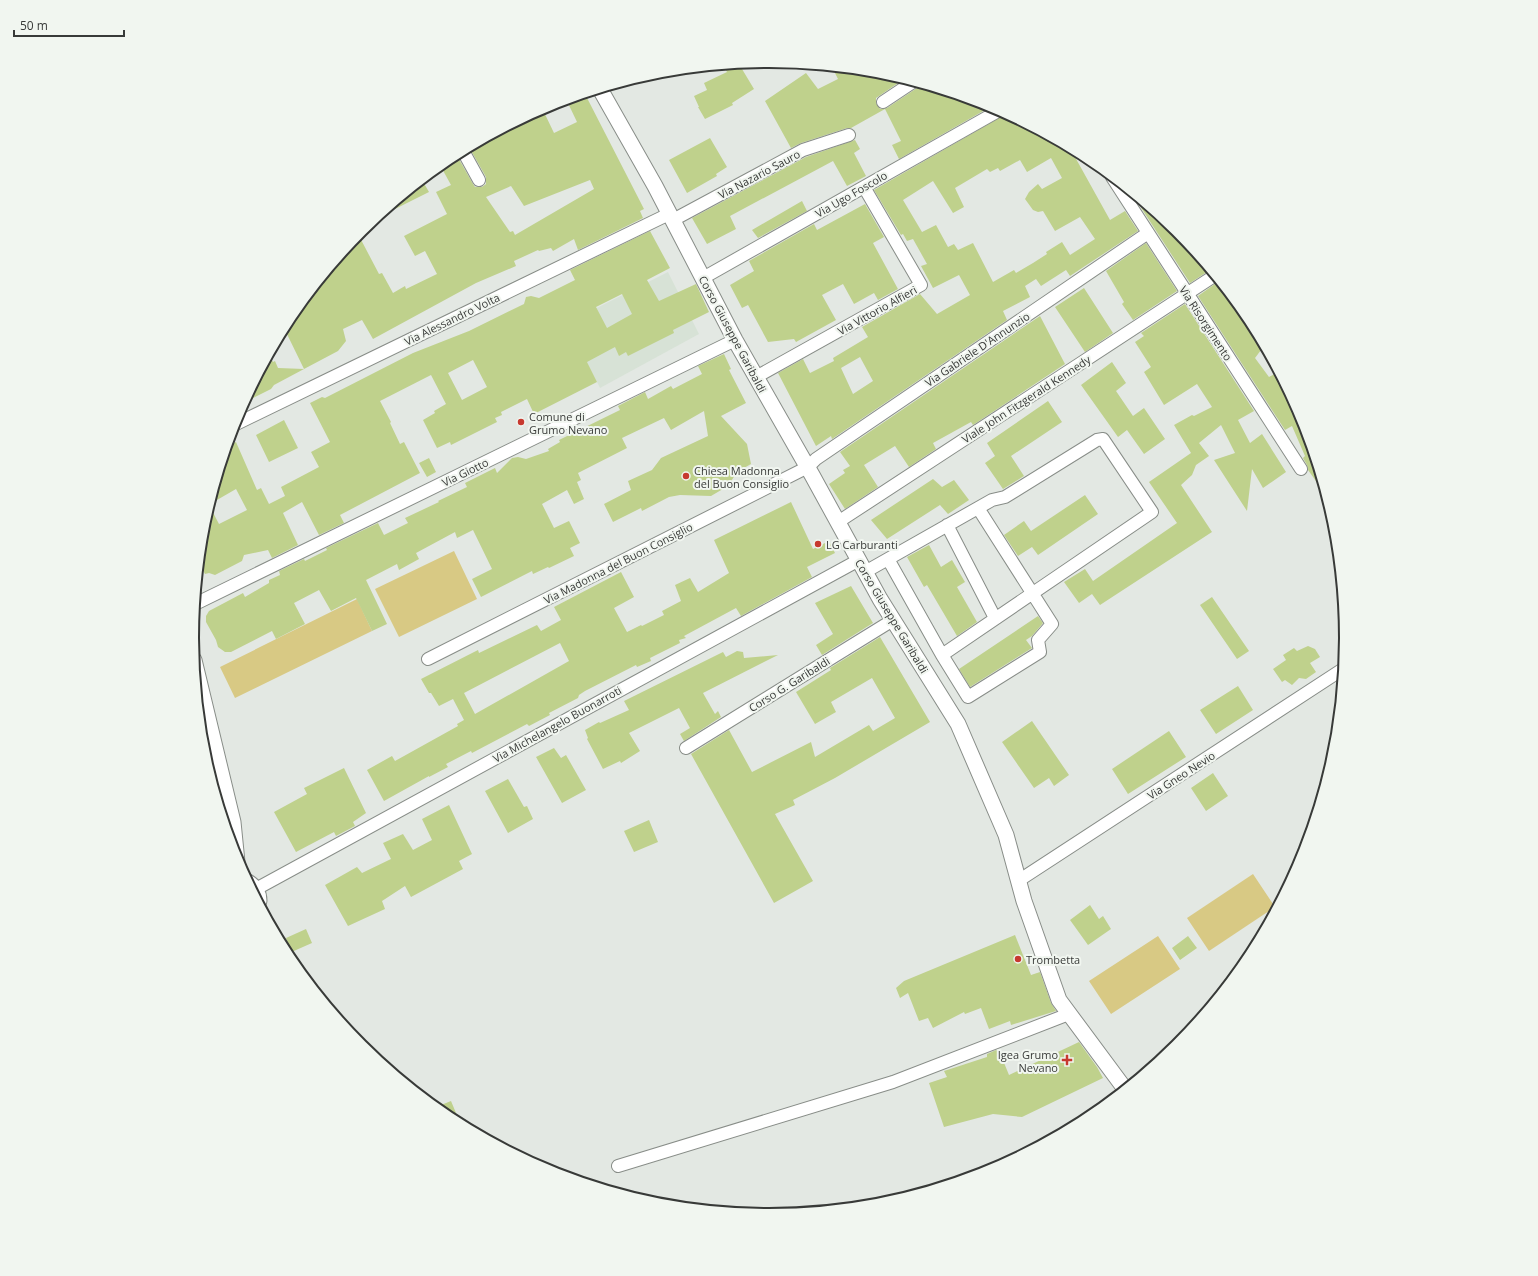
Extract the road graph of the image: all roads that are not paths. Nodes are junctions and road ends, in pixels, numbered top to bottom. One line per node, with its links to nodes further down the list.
1 (908, 85): 3 (street)
2 (602, 93): 10 (street, Corso Giuseppe Garibaldi)
3 (883, 102)
4 (993, 114): 8 (street, Via Ugo Foscolo)
5 (849, 135): 10 (street, Via Nazario Sauro)
6 (466, 156): 7 (street)
7 (479, 180)
8 (864, 187): 12 (street, Via Ugo Foscolo); 16 (street, Via Vittorio Alfieri)
9 (1120, 189): 11 (street, Via Risorgimento)
10 (671, 217): 12 (street, Corso Giuseppe Garibaldi); 17 (street, Via Alessandro Volta)
11 (1148, 233): 14 (street, Via Risorgimento); 18 (street, Via Gabriele D'Annunzio)
12 (703, 278): 15 (street, Corso Giuseppe Garibaldi)
13 (1211, 278): 14 (street, Viale John Fitzgerald Kennedy)
14 (1187, 294): 19 (street, Via Risorgimento); 21 (street, Viale John Fitzgerald Kennedy)
15 (735, 340): 16 (street, Corso Giuseppe Garibaldi); 26 (street, Via Giotto)
16 (756, 377): 18 (street, Corso Giuseppe Garibaldi)
17 (241, 421)
18 (808, 467): 21 (street, Corso Giuseppe Garibaldi); 30 (street, Via Madonna del Buon Consiglio)
19 (1301, 469)
20 (978, 508): 22 (street, Via Michelangelo Buonarroti); 25 (street); 25 (street, Via Michelangelo Buonarroti)
21 (838, 522): 24 (street, Corso Giuseppe Garibaldi)
22 (947, 525): 23 (street, Via Michelangelo Buonarroti); 27 (street)
23 (888, 559): 24 (street, Via Michelangelo Buonarroti); 29 (street)
24 (862, 566): 28 (street, Corso Giuseppe Garibaldi); 36 (street, Via Michelangelo Buonarroti)
25 (1033, 593): 27 (street); 29 (street)
26 (200, 602)
27 (995, 618): 29 (street)
28 (893, 620): 33 (street, Corso G. Garibaldi); 35 (street, Corso Giuseppe Garibaldi)
29 (942, 655)
30 (428, 659)
31 (1338, 672): 35 (street, Via Gneo Nevio)
32 (202, 693): 34 (street)
33 (686, 748)
34 (234, 835)
35 (1018, 881): 37 (street, Corso Giuseppe Garibaldi)
36 (258, 889)
37 (1069, 1014): 38 (street, Corso Giuseppe Garibaldi); 39 (street)
38 (1122, 1085)
39 (618, 1166)

